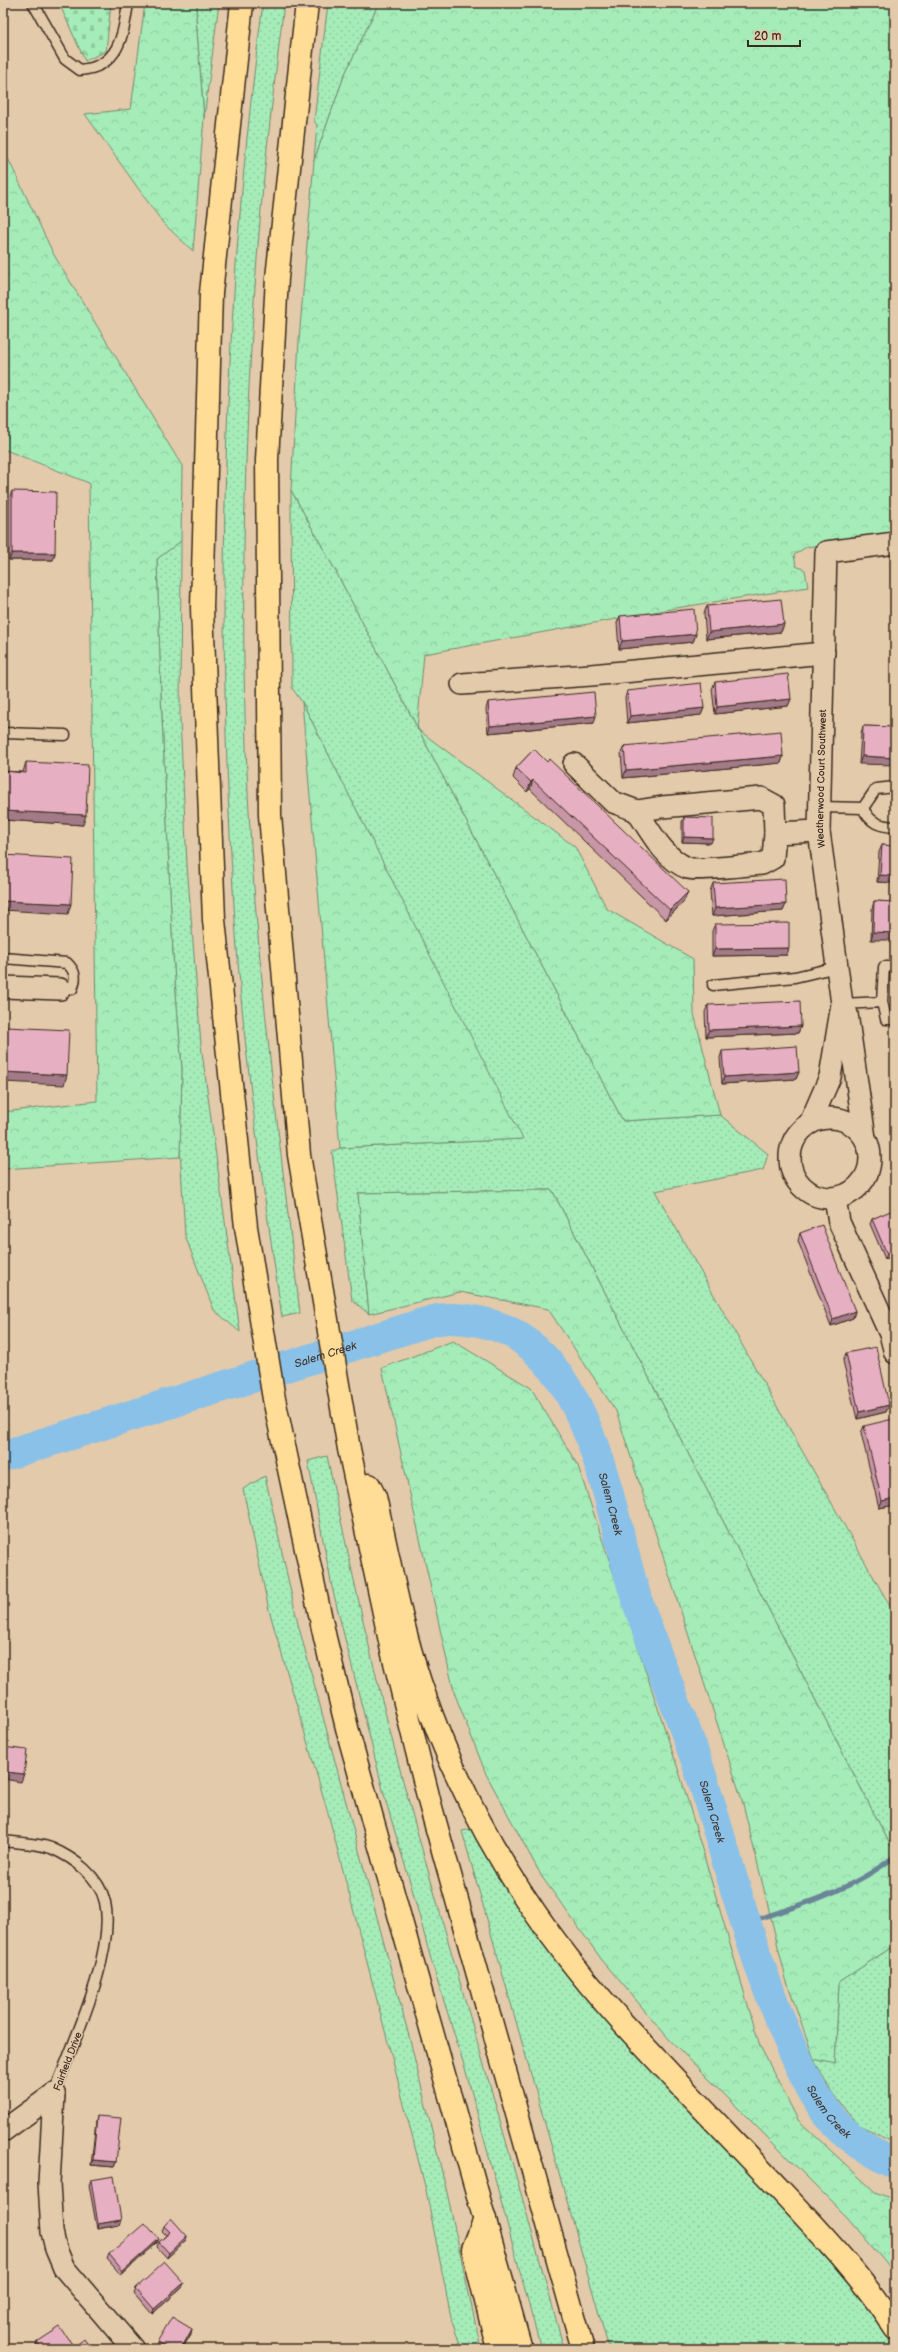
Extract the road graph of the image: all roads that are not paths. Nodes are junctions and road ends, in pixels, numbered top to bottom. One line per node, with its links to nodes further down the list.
1 (33, 3): 2 (lane)
2 (128, 3)
3 (242, 3): 35 (highway)
4 (307, 3): 31 (highway)
5 (895, 543): 6 (street, Weatherwood Court Southwest)
6 (824, 653): 7 (street); 12 (street, Weatherwood Court Southwest)
7 (462, 684)
8 (3, 733): 9 (lane)
9 (65, 735)
10 (574, 764): 14 (street)
11 (895, 787): 13 (lane)
12 (820, 807): 13 (lane); 16 (street, Weatherwood Court Southwest)
13 (863, 808): 15 (lane)
14 (637, 811): 17 (street); 17 (street)
15 (895, 827)
16 (819, 831): 17 (street); 19 (street, Weatherwood Court Southwest)
17 (775, 833)
18 (3, 958): 23 (lane)
19 (837, 967): 21 (lane); 25 (street, Weatherwood Court Southwest)
20 (895, 967): 24 (lane)
21 (713, 985)
22 (3, 987): 23 (street)
23 (60, 988)
24 (882, 1002): 25 (lane); 26 (lane)
25 (842, 1004): 27 (street, Weatherwood Court Southwest); 28 (street, Weatherwood Court Southwest)
26 (895, 1019)
27 (810, 1123): 28 (street); 29 (street, Weatherwood Court Southwest)
28 (865, 1138): 29 (street, Weatherwood Court Southwest)
29 (835, 1199): 30 (street)
30 (895, 1352)
31 (349, 1449): 36 (highway); 40 (highway)
32 (3, 1841): 33 (lane, Fairfield Drive)
33 (54, 2094): 34 (street); 37 (street, Fairfield Drive)
34 (3, 2131)
35 (485, 2219): 38 (highway); 39 (highway)
36 (895, 2328)
37 (133, 2349)
38 (498, 2349)
39 (522, 2349)
40 (583, 2349)

